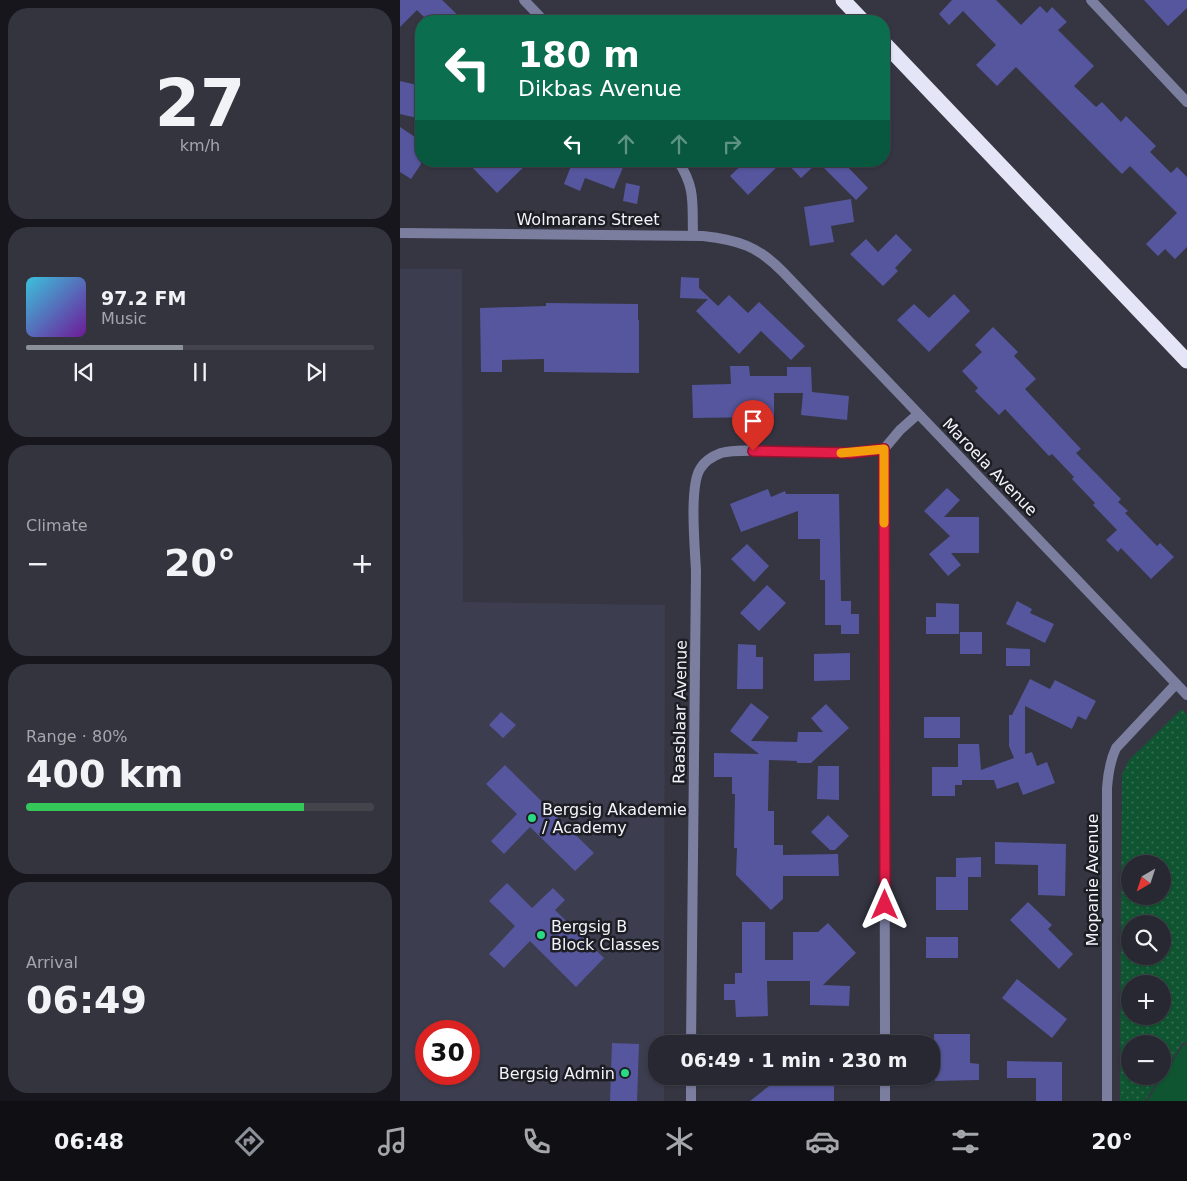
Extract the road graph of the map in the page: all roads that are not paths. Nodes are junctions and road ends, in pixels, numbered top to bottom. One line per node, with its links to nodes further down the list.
1 (524, 0): 4 (street)
2 (843, 0): 5 (highway)
3 (1091, 0): 7 (street)
4 (538, 15)
5 (857, 15)
6 (890, 49): 12 (highway)
7 (1187, 102)
8 (682, 167): 10 (street)
9 (400, 233): 10 (street, Wolmarans Street)
10 (693, 235): 11 (street, Wolmarans Street)
11 (771, 260): 13 (street, Maroela Avenue)
12 (1187, 361)
13 (918, 414): 14 (street); 15 (street, Maroela Avenue)
14 (884, 449): 17 (street, Raasblaar Avenue); 18 (street)
15 (1176, 684): 16 (street, Maroela Avenue); 23 (street, Mopanie Avenue)
16 (1187, 695)
17 (691, 1035)
18 (885, 1035)
19 (691, 1085): 21 (street)
20 (885, 1085): 22 (street)
21 (691, 1101)
22 (885, 1101)
23 (1107, 1101)

